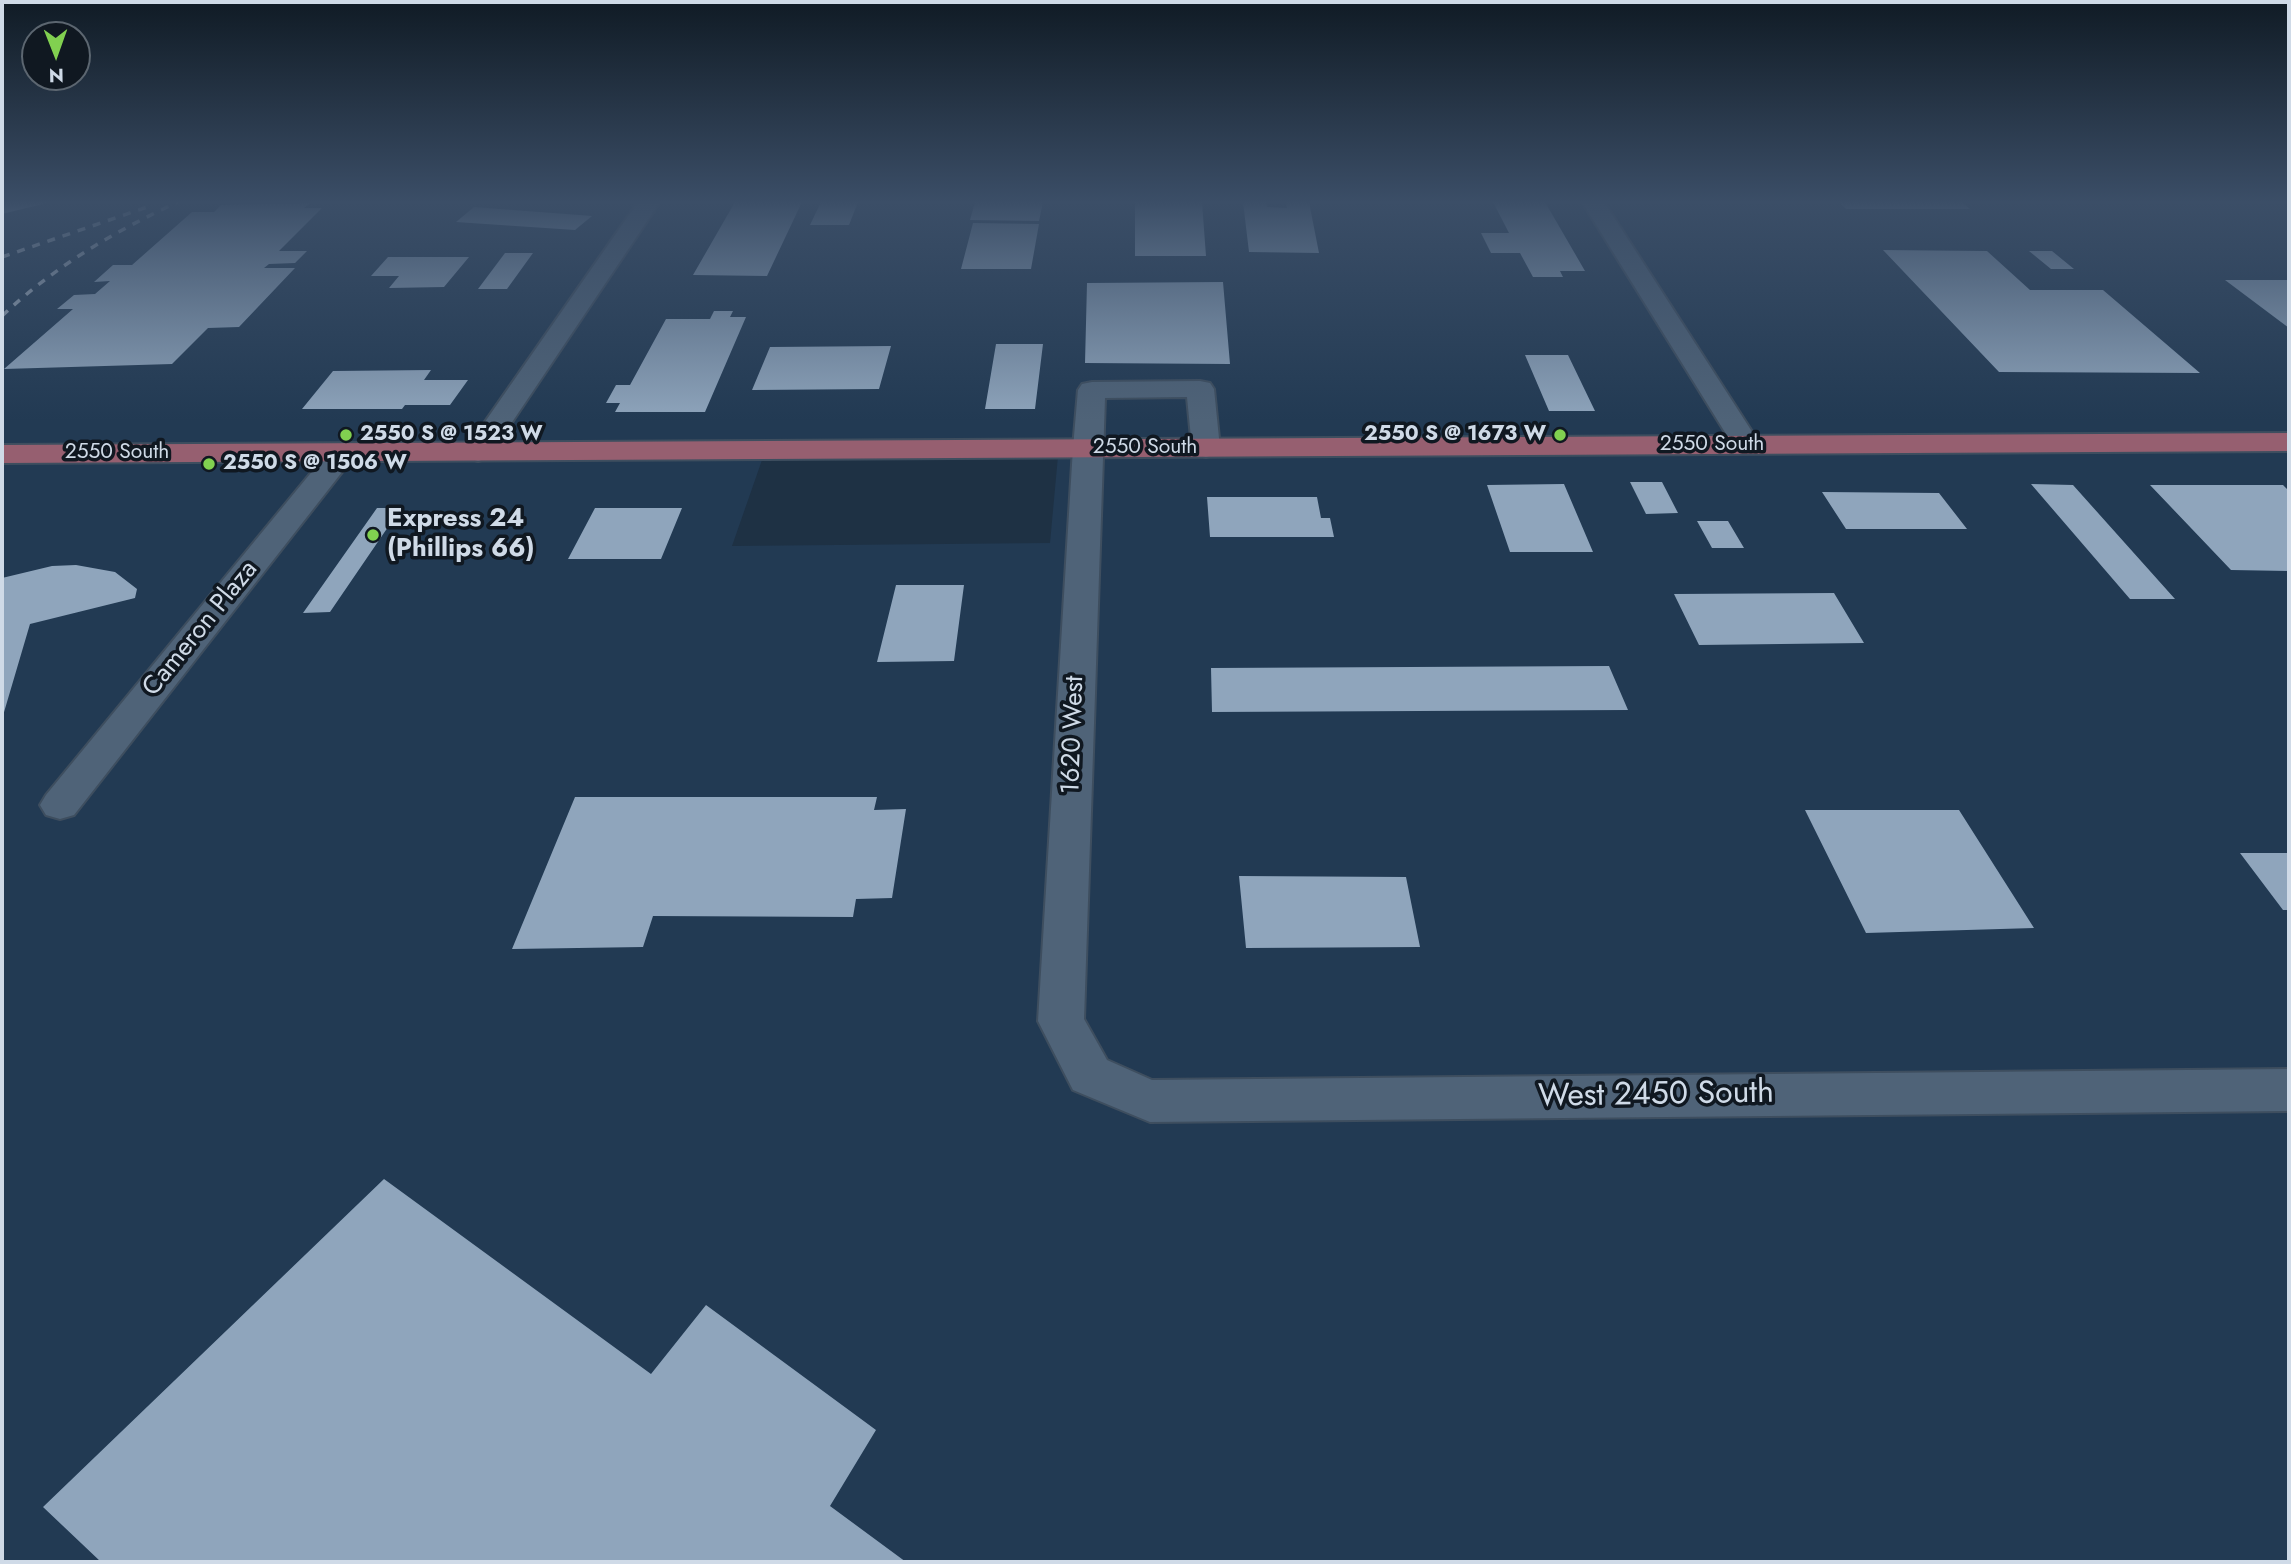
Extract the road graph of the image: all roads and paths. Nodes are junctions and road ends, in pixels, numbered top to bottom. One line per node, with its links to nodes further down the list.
1 (599, 275): 8 (street)
2 (1639, 275): 4 (street)
3 (2289, 442): 4 (main road, 2550 South)
4 (1746, 444): 6 (main road, 2550 South)
5 (1087, 448): 6 (main road, 2550 South); 6 (street, 1620 West); 8 (main road, 2550 South); 11 (street, 1620 West)
6 (1206, 448)
7 (343, 452): 8 (main road, 2550 South); 9 (main road, 2550 South); 10 (street, Cameron Plaza)
8 (478, 452)
9 (2, 454)
10 (60, 805)
11 (1061, 1021): 12 (street, West 2450 South)
12 (2289, 1090)

